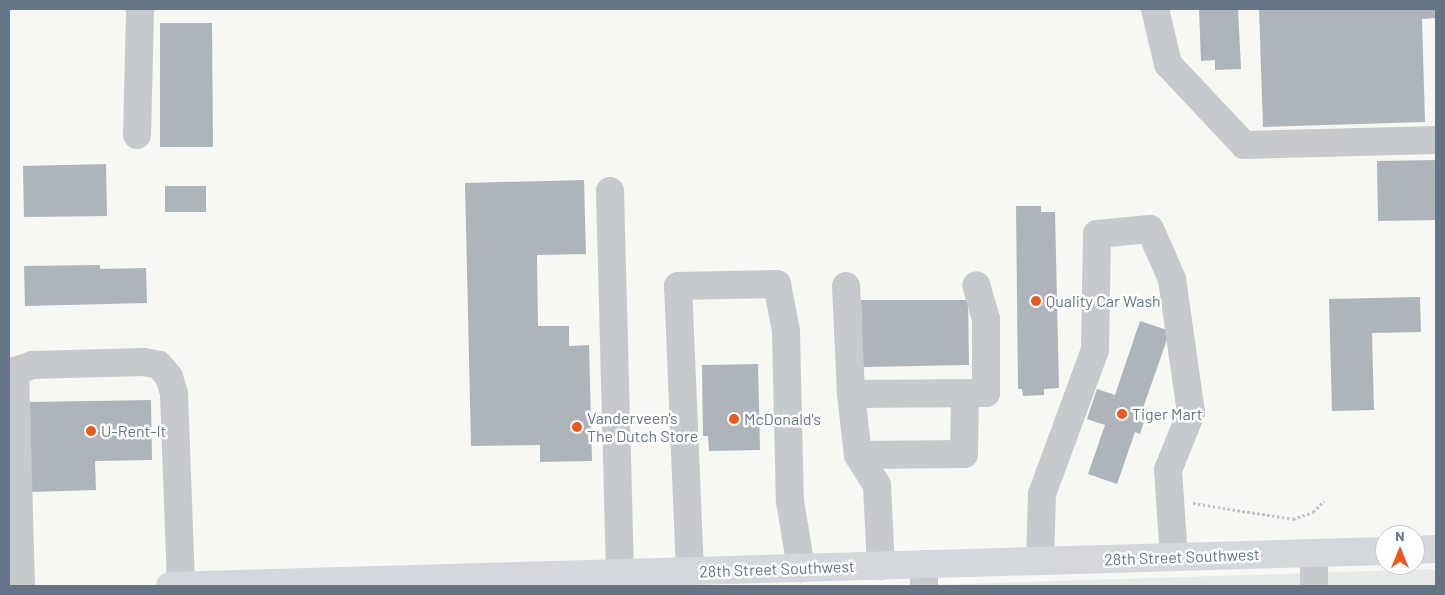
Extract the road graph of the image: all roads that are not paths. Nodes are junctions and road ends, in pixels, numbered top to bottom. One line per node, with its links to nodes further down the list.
1 (140, 9): 3 (lane)
2 (1155, 9): 4 (lane)
3 (137, 135)
4 (1436, 140)
5 (610, 191): 18 (lane)
6 (976, 285): 9 (lane)
7 (846, 286): 8 (lane)
8 (851, 394): 9 (lane); 10 (lane)
9 (965, 394): 10 (lane)
10 (858, 455): 15 (lane)
11 (1375, 551): 12 (main road, 28th Street Southwest)
12 (1314, 553): 13 (main road, 28th Street Southwest); 25 (lane)
13 (1174, 557): 14 (main road, 28th Street Southwest); 14 (lane)
14 (1040, 561): 19 (main road, 28th Street Southwest)
15 (881, 566): 16 (main road, 28th Street Southwest); 19 (main road, 28th Street Southwest)
16 (801, 568): 17 (main road, 28th Street Southwest); 17 (lane)
17 (690, 571): 18 (main road, 28th Street Southwest)
18 (620, 573): 20 (main road, 28th Street Southwest)
19 (924, 575)
20 (445, 582): 24 (main road, 28th Street Southwest)
21 (20, 586): 23 (lane)
22 (170, 586): 23 (main road, 28th Street Southwest)
23 (181, 586): 24 (main road, 28th Street Southwest)
24 (191, 586)
25 (1314, 586)

